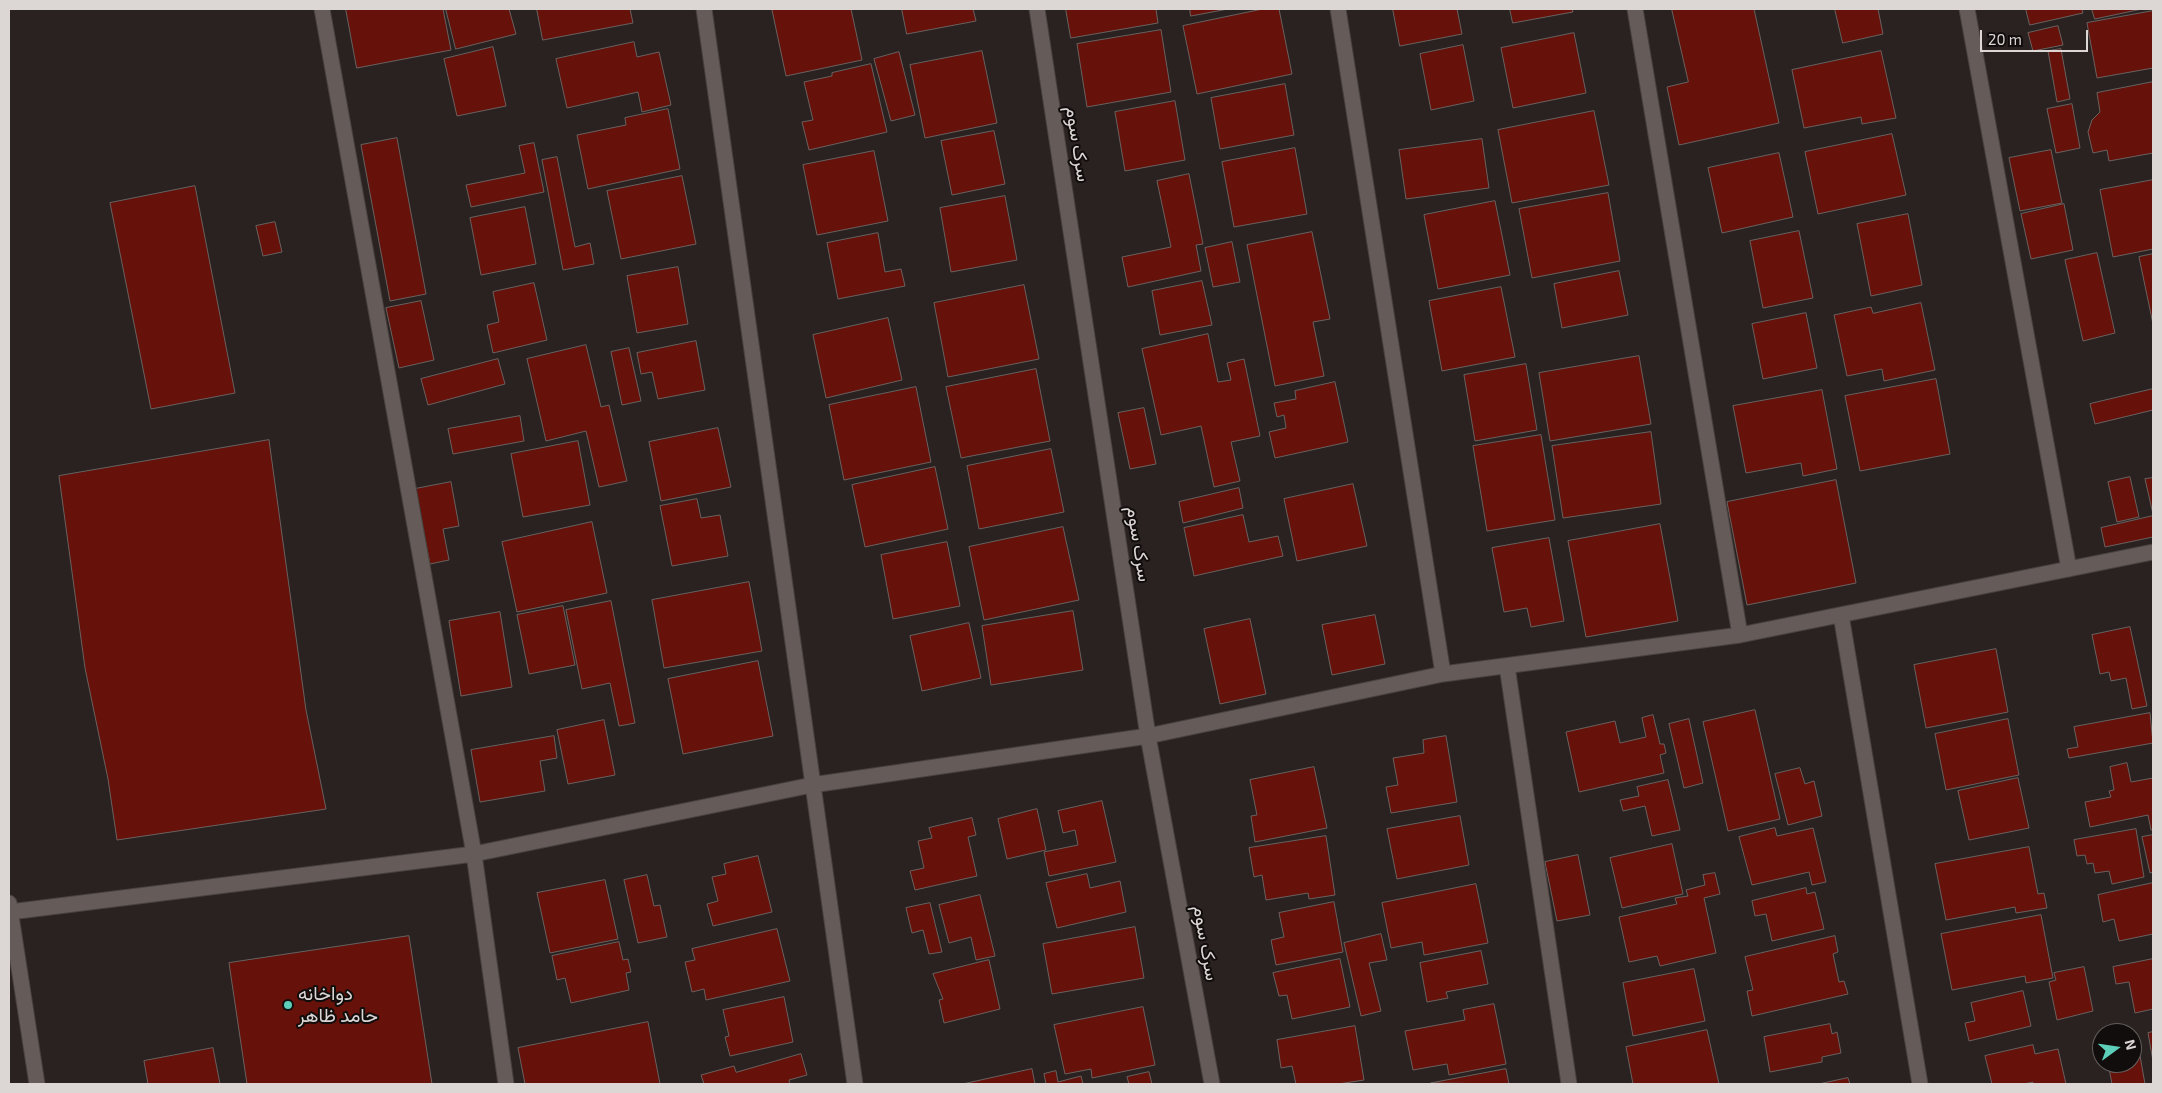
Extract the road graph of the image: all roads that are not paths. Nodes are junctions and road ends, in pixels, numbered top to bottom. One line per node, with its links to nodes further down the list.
1 (322, 9): 15 (street)
2 (704, 9): 14 (street)
3 (1037, 9): 13 (street, سرک سوم)
4 (1338, 9): 12 (street)
5 (1635, 9): 10 (street)
6 (1967, 9): 8 (street)
7 (2153, 552): 8 (street)
8 (2069, 569): 9 (street)
9 (1841, 615): 10 (street); 22 (street)
10 (1740, 635): 11 (street)
11 (1507, 666): 12 (street); 21 (street)
12 (1443, 674): 13 (street)
13 (1148, 736): 14 (street); 20 (street, سرک سوم)
14 (812, 785): 15 (street); 19 (street)
15 (474, 854): 16 (street); 18 (street)
16 (10, 907): 17 (street)
17 (37, 1084)
18 (506, 1084)
19 (854, 1084)
20 (1212, 1084)
21 (1569, 1084)
22 (1920, 1084)

